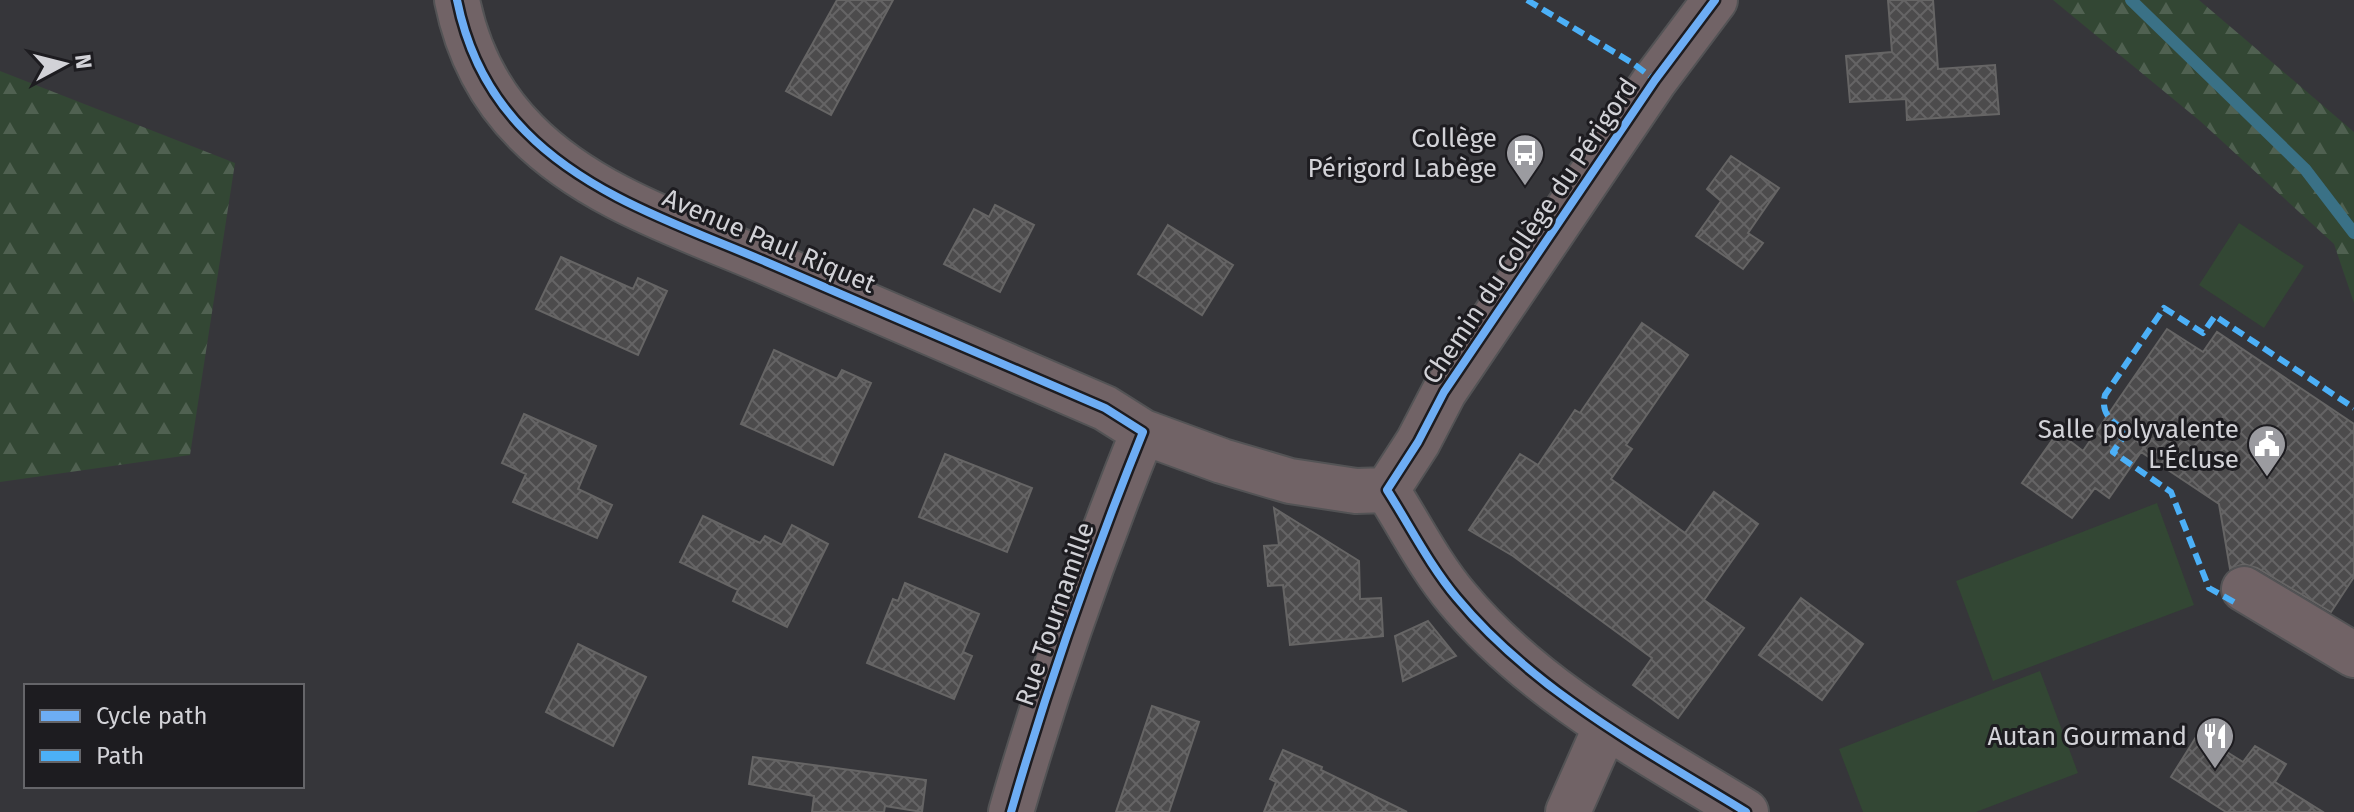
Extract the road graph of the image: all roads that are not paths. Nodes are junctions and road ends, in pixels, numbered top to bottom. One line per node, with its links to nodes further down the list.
1 (457, 0): 3 (street, Avenue Paul Riquet)
2 (1715, 0): 4 (street, Chemin du Collège du Périgord)
3 (1143, 432): 4 (street, Avenue Paul Riquet); 8 (street, Rue Tournamille)
4 (1387, 490): 7 (street)
5 (2244, 589): 6 (street)
6 (2354, 655)
7 (1606, 726): 9 (street); 10 (street)
8 (1011, 812)
9 (1568, 812)
10 (1746, 812)

